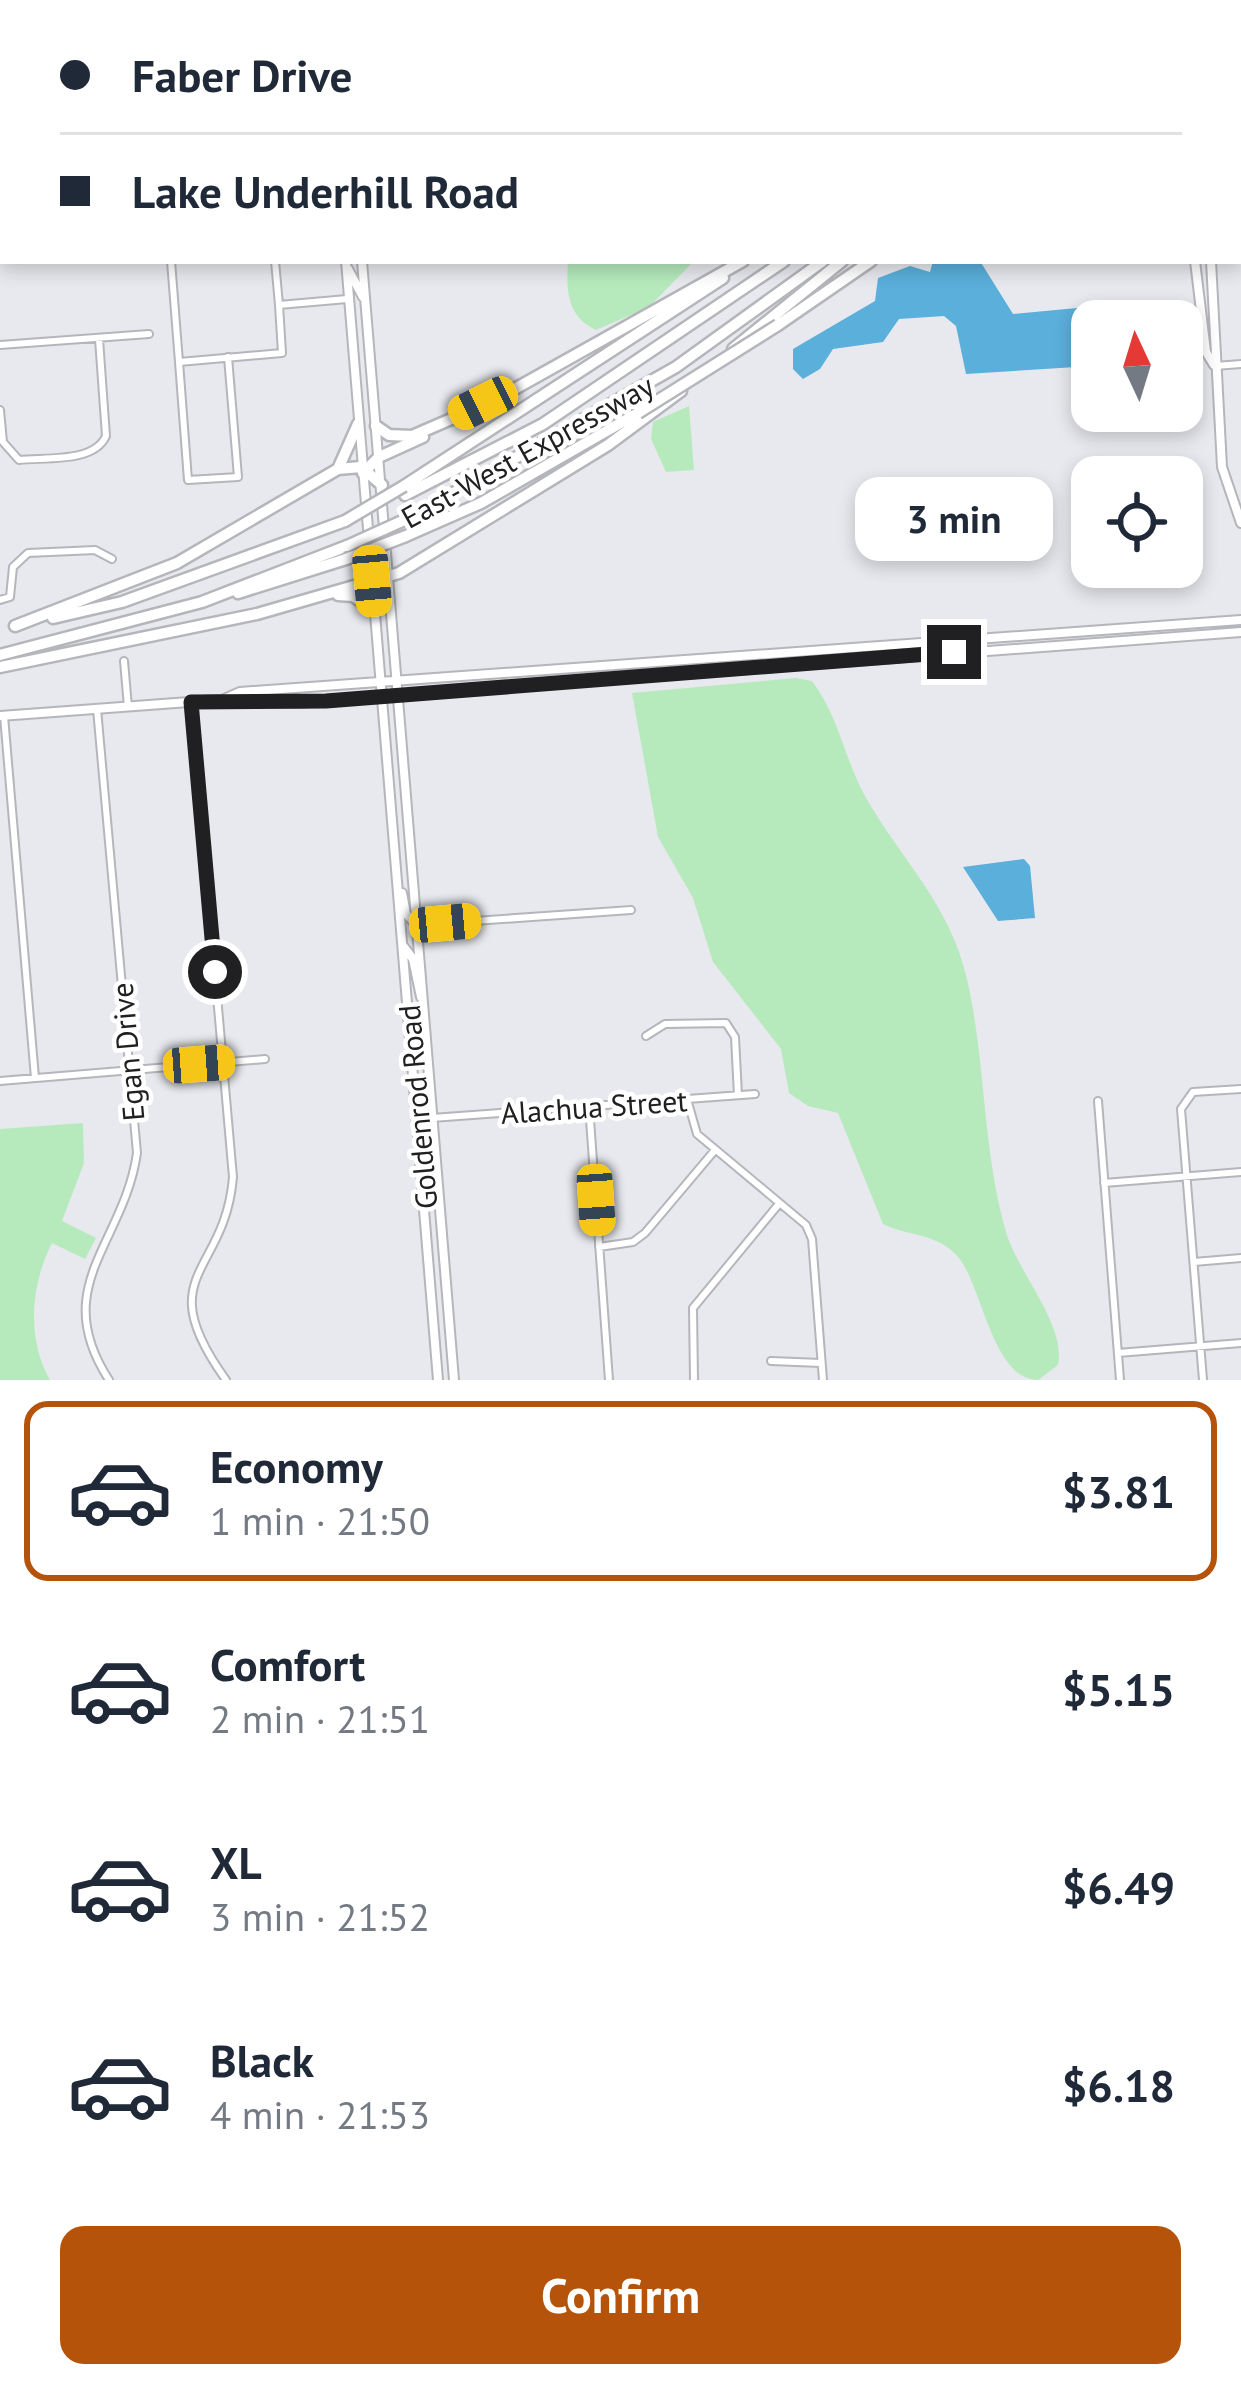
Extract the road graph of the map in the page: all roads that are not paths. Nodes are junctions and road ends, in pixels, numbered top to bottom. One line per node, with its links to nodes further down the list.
1 (171, 264): 21 (street)
2 (275, 264): 15 (street)
3 (346, 264): 13 (street); 14 (street, Goldenrod Road)
4 (362, 264): 13 (street, Goldenrod Road)
5 (739, 264): 24 (highway)
6 (740, 264): 32 (highway)
7 (780, 264): 32 (highway, East-West Expressway)
8 (820, 264): 34 (highway, East-West Expressway, bridge)
9 (838, 264): 36 (highway)
10 (868, 264): 34 (highway, bridge)
11 (1196, 264): 23 (street)
12 (1211, 264): 23 (street)
13 (364, 298): 16 (street, Goldenrod Road)
14 (347, 299): 15 (street); 16 (street); 26 (street, Goldenrod Road)
15 (279, 305): 20 (street)
16 (367, 324): 27 (street, Goldenrod Road)
17 (149, 334): 18 (street)
18 (99, 338): 19 (street); 25 (street)
19 (0, 345)
20 (229, 358): 21 (street); 21 (street)
21 (179, 362)
22 (1241, 364): 23 (street)
23 (1214, 366): 33 (street)
24 (495, 400): 27 (highway); 28 (highway)
25 (0, 410)
26 (358, 424): 29 (highway); 30 (street, Goldenrod Road)
27 (376, 426): 28 (street, Goldenrod Road)
28 (379, 458): 30 (highway); 31 (street, Goldenrod Road)
29 (338, 469): 30 (highway); 42 (highway)
30 (363, 470): 31 (highway); 37 (street, Goldenrod Road)
31 (382, 485): 36 (street, Goldenrod Road)
32 (404, 490): 42 (highway, East-West Expressway, bridge)
33 (1241, 523)
34 (347, 552): 50 (highway, East-West Expressway)
35 (112, 559): 39 (street)
36 (391, 576): 37 (highway); 54 (street, Goldenrod Road)
37 (372, 581): 38 (highway); 40 (street, Goldenrod Road)
38 (329, 595): 40 (highway); 53 (highway)
39 (0, 600)
40 (375, 611): 55 (street, Goldenrod Road)
41 (1241, 620): 44 (street)
42 (15, 626): 43 (highway, East-West Expressway)
43 (0, 629)
44 (1078, 631): 46 (street); 47 (street)
45 (1241, 632): 47 (street)
46 (982, 638): 48 (street); 49 (street)
47 (1052, 645): 48 (street)
48 (954, 652): 52 (street)
49 (761, 654): 52 (street); 54 (street)
50 (0, 655)
51 (124, 661): 60 (street)
52 (762, 666): 56 (street)
53 (0, 667)
54 (397, 680): 55 (street); 56 (street, Goldenrod Road)
55 (382, 682): 57 (street, Goldenrod Road); 58 (street)
56 (398, 696): 57 (street); 65 (street, Goldenrod Road)
57 (384, 697): 58 (street); 63 (street, Goldenrod Road)
58 (222, 700): 59 (street)
59 (191, 702): 60 (street); 70 (street)
60 (128, 707): 61 (street)
61 (98, 709): 62 (street); 71 (street, Egan Drive)
62 (2, 716): 73 (street)
63 (399, 886): 65 (street); 66 (street, Goldenrod Road)
64 (631, 910): 65 (street)
65 (417, 925): 67 (street, Goldenrod Road)
66 (404, 947): 67 (street); 72 (street, Goldenrod Road)
67 (422, 998): 81 (street, Goldenrod Road)
68 (646, 1036): 77 (street)
69 (265, 1059): 70 (street)
70 (223, 1063): 71 (street); 98 (street)
71 (128, 1070): 73 (street); 97 (street, Egan Drive)
72 (414, 1077): 81 (street); 82 (street, Goldenrod Road)
73 (35, 1078): 74 (street)
74 (0, 1081)
75 (1241, 1089): 86 (street)
76 (755, 1094): 77 (street, Alachua Street)
77 (738, 1095): 78 (street, Alachua Street)
78 (687, 1099): 80 (street, Alachua Street); 83 (street)
79 (1098, 1101): 87 (street)
80 (589, 1106): 81 (street, Alachua Street); 89 (street)
81 (432, 1118): 85 (street, Goldenrod Road)
82 (418, 1129): 85 (street); 99 (street, Goldenrod Road)
83 (715, 1150): 88 (street); 89 (street)
84 (1241, 1172): 86 (street)
85 (437, 1173): 100 (street, Goldenrod Road)
86 (1186, 1177): 87 (street); 91 (street)
87 (1104, 1183): 94 (street)
88 (779, 1204): 96 (street); 102 (street)
89 (599, 1246): 101 (street)
90 (1241, 1258): 91 (street)
91 (1194, 1262): 93 (street)
92 (1241, 1343): 93 (street)
93 (1201, 1347): 94 (street); 105 (street)
94 (1118, 1353): 104 (street)
95 (771, 1361): 96 (street)
96 (822, 1363): 103 (street)
97 (109, 1380)
98 (226, 1380)
99 (439, 1380)
100 (454, 1380)
101 (610, 1380)
102 (694, 1380)
103 (823, 1380)
104 (1120, 1380)
105 (1203, 1380)

